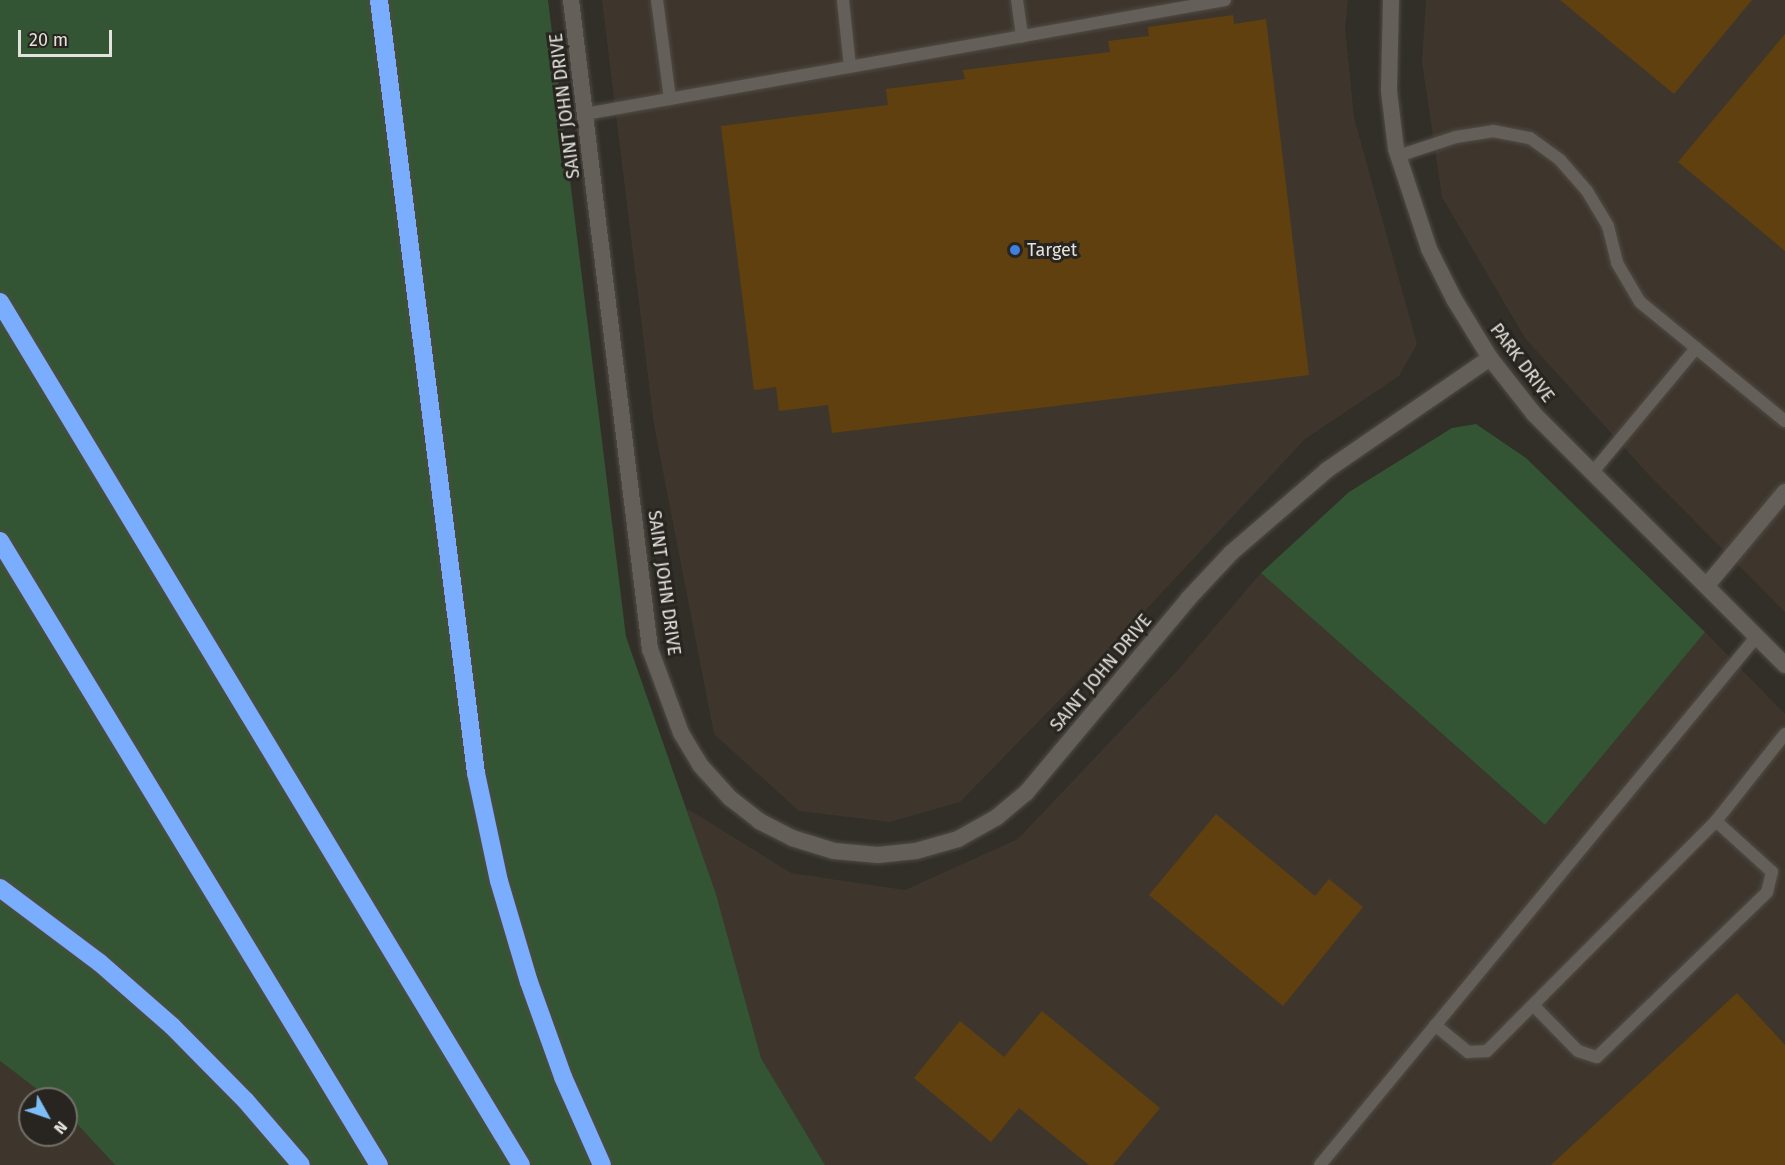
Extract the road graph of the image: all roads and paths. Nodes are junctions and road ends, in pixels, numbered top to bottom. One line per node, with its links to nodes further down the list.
1 (379, 0): 31 (highway)
2 (571, 0): 11 (street, SAINT JOHN DRIVE)
3 (657, 0): 10 (lane)
4 (843, 0): 9 (lane)
5 (1017, 0): 8 (lane)
6 (1225, 0): 8 (lane)
7 (1391, 0): 12 (street, PARK DRIVE)
8 (1022, 37): 9 (lane)
9 (850, 67): 10 (lane)
10 (670, 99): 11 (lane)
11 (585, 114): 15 (street, SAINT JOHN DRIVE)
12 (1398, 156): 14 (lane); 15 (street, PARK DRIVE)
13 (0, 302): 30 (highway)
14 (1696, 348): 16 (lane); 17 (lane)
15 (1490, 358): 17 (street, PARK DRIVE)
16 (1785, 421)
17 (1592, 473): 20 (street, PARK DRIVE)
18 (1785, 492): 20 (street)
19 (0, 541): 29 (highway)
20 (1708, 584): 21 (street, PARK DRIVE)
21 (1757, 636): 22 (street, PARK DRIVE); 27 (lane)
22 (1785, 665)
23 (1785, 734): 24 (lane)
24 (1716, 821): 26 (lane); 26 (lane)
25 (0, 888): 28 (highway)
26 (1533, 1005): 27 (lane)
27 (1435, 1025): 32 (lane)
28 (301, 1165)
29 (379, 1165)
30 (521, 1165)
31 (602, 1165)
32 (1320, 1165)

